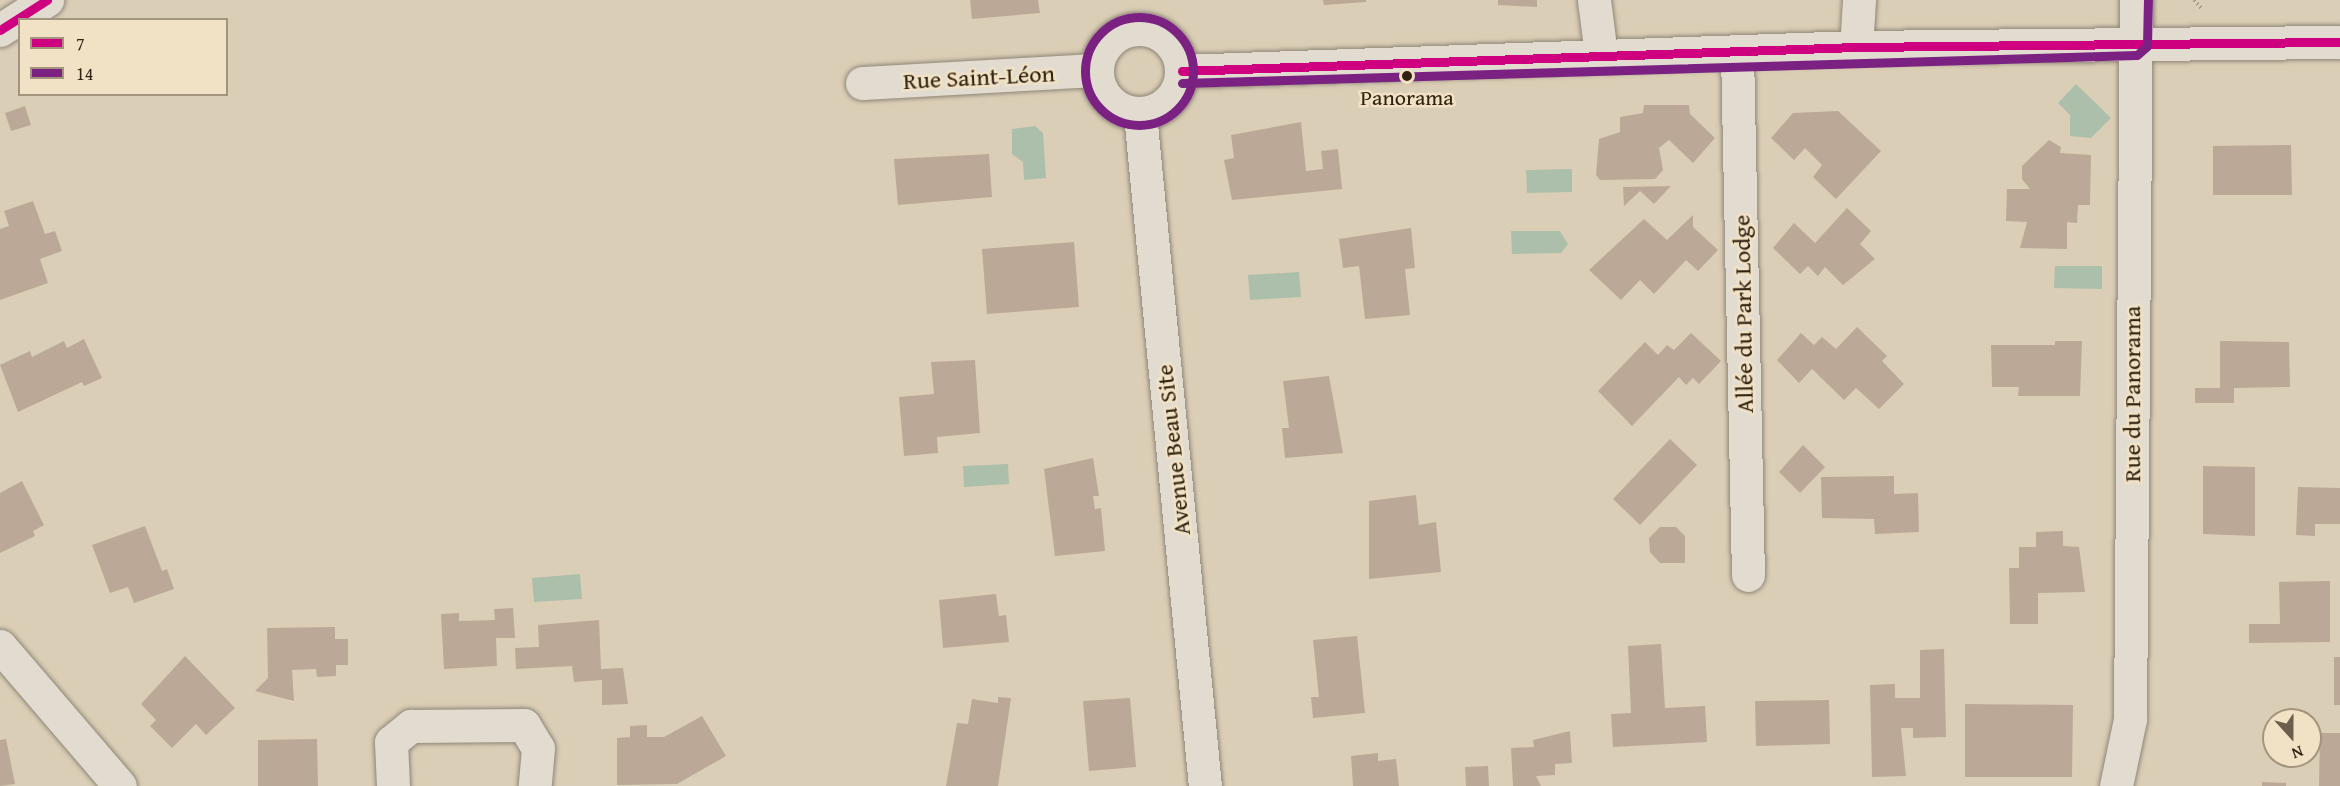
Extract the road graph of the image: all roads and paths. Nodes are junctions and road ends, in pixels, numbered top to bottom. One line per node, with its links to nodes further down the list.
1 (47, 0): 6 (street)
2 (1594, 0): 13 (street)
3 (1859, 0): 11 (street)
4 (2136, 0): 10 (street, Rue du Panorama)
5 (1134, 14): 14 (street); 15 (street)
6 (19, 18)
7 (18, 19): 8 (street)
8 (0, 30)
9 (2340, 42): 10 (street)
10 (2135, 43): 11 (street); 24 (street, Rue du Panorama)
11 (1856, 47): 12 (street)
12 (1737, 52): 13 (street); 18 (street, Allée du Park Lodge)
13 (1601, 55): 15 (street)
14 (1096, 70): 16 (street, Rue Saint-Léon); 17 (street)
15 (1182, 70): 17 (street)
16 (862, 83)
17 (1140, 114): 23 (street, Avenue Beau Site)
18 (1748, 575)
19 (0, 646): 20 (street)
20 (120, 786)
21 (393, 786): 22 (street)
22 (535, 786)
23 (1206, 786)
24 (2116, 786)

